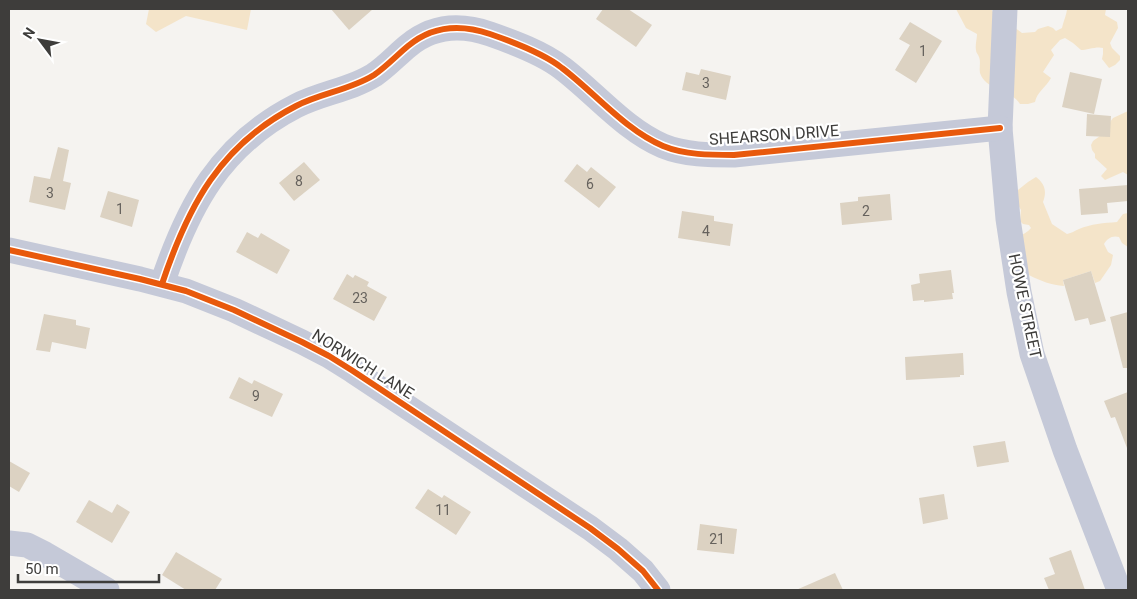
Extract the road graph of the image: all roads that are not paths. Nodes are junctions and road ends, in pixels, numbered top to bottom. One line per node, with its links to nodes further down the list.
1 (1005, 9): 2 (street, HOWE STREET)
2 (1000, 128): 4 (street, SHEARSON DRIVE); 6 (street, HOWE STREET)
3 (9, 250): 4 (street, NORWICH LANE)
4 (162, 284): 8 (street, NORWICH LANE)
5 (9, 544): 7 (street)
6 (1121, 587)
7 (107, 590)
8 (658, 590)

